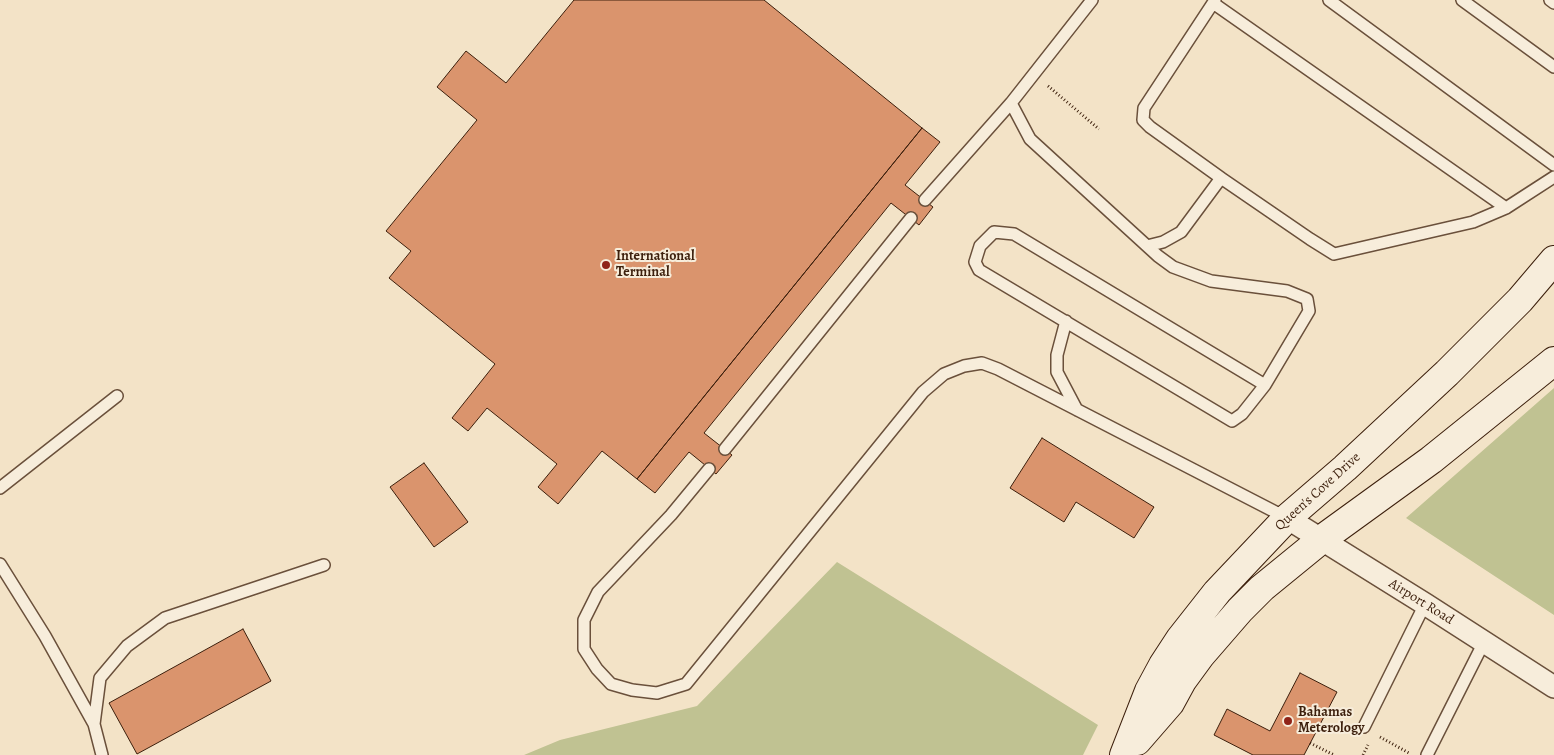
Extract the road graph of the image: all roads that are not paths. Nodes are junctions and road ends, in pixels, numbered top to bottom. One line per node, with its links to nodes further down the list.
1 (1092, 0): 8 (lane)
2 (1329, 0): 9 (lane)
3 (1462, 0): 7 (lane)
4 (1550, 0): 6 (lane)
5 (1214, 1): 11 (lane); 13 (lane)
6 (1554, 3)
7 (1554, 67)
8 (1010, 103): 12 (lane); 15 (lane)
9 (1554, 165)
10 (1554, 177): 13 (lane)
11 (1221, 178): 13 (lane); 15 (lane)
12 (925, 200)
13 (1506, 208)
14 (911, 218): 22 (lane)
15 (1147, 246): 19 (lane)
16 (1550, 271): 25 (street, Queen's Cove Drive)
17 (1066, 321): 19 (lane); 19 (lane); 21 (lane)
18 (1554, 361): 26 (street, Queen's Cove Drive)
19 (1264, 385)
20 (117, 396): 24 (lane)
21 (1077, 411): 23 (lane); 25 (lane)
22 (725, 449)
23 (709, 469)
24 (0, 488)
25 (1287, 518): 26 (street, Airport Road); 35 (street, Queen's Cove Drive)
26 (1322, 539): 29 (street, Airport Road); 35 (street, Queen's Cove Drive)
27 (0, 564): 32 (lane)
28 (324, 565): 32 (lane)
29 (1426, 604): 30 (street, Airport Road); 33 (lane)
30 (1484, 642): 31 (street, Airport Road); 36 (lane)
31 (1554, 687)
32 (94, 724): 34 (lane)
33 (1369, 730)
34 (102, 755)
35 (1124, 755)
36 (1427, 755)

